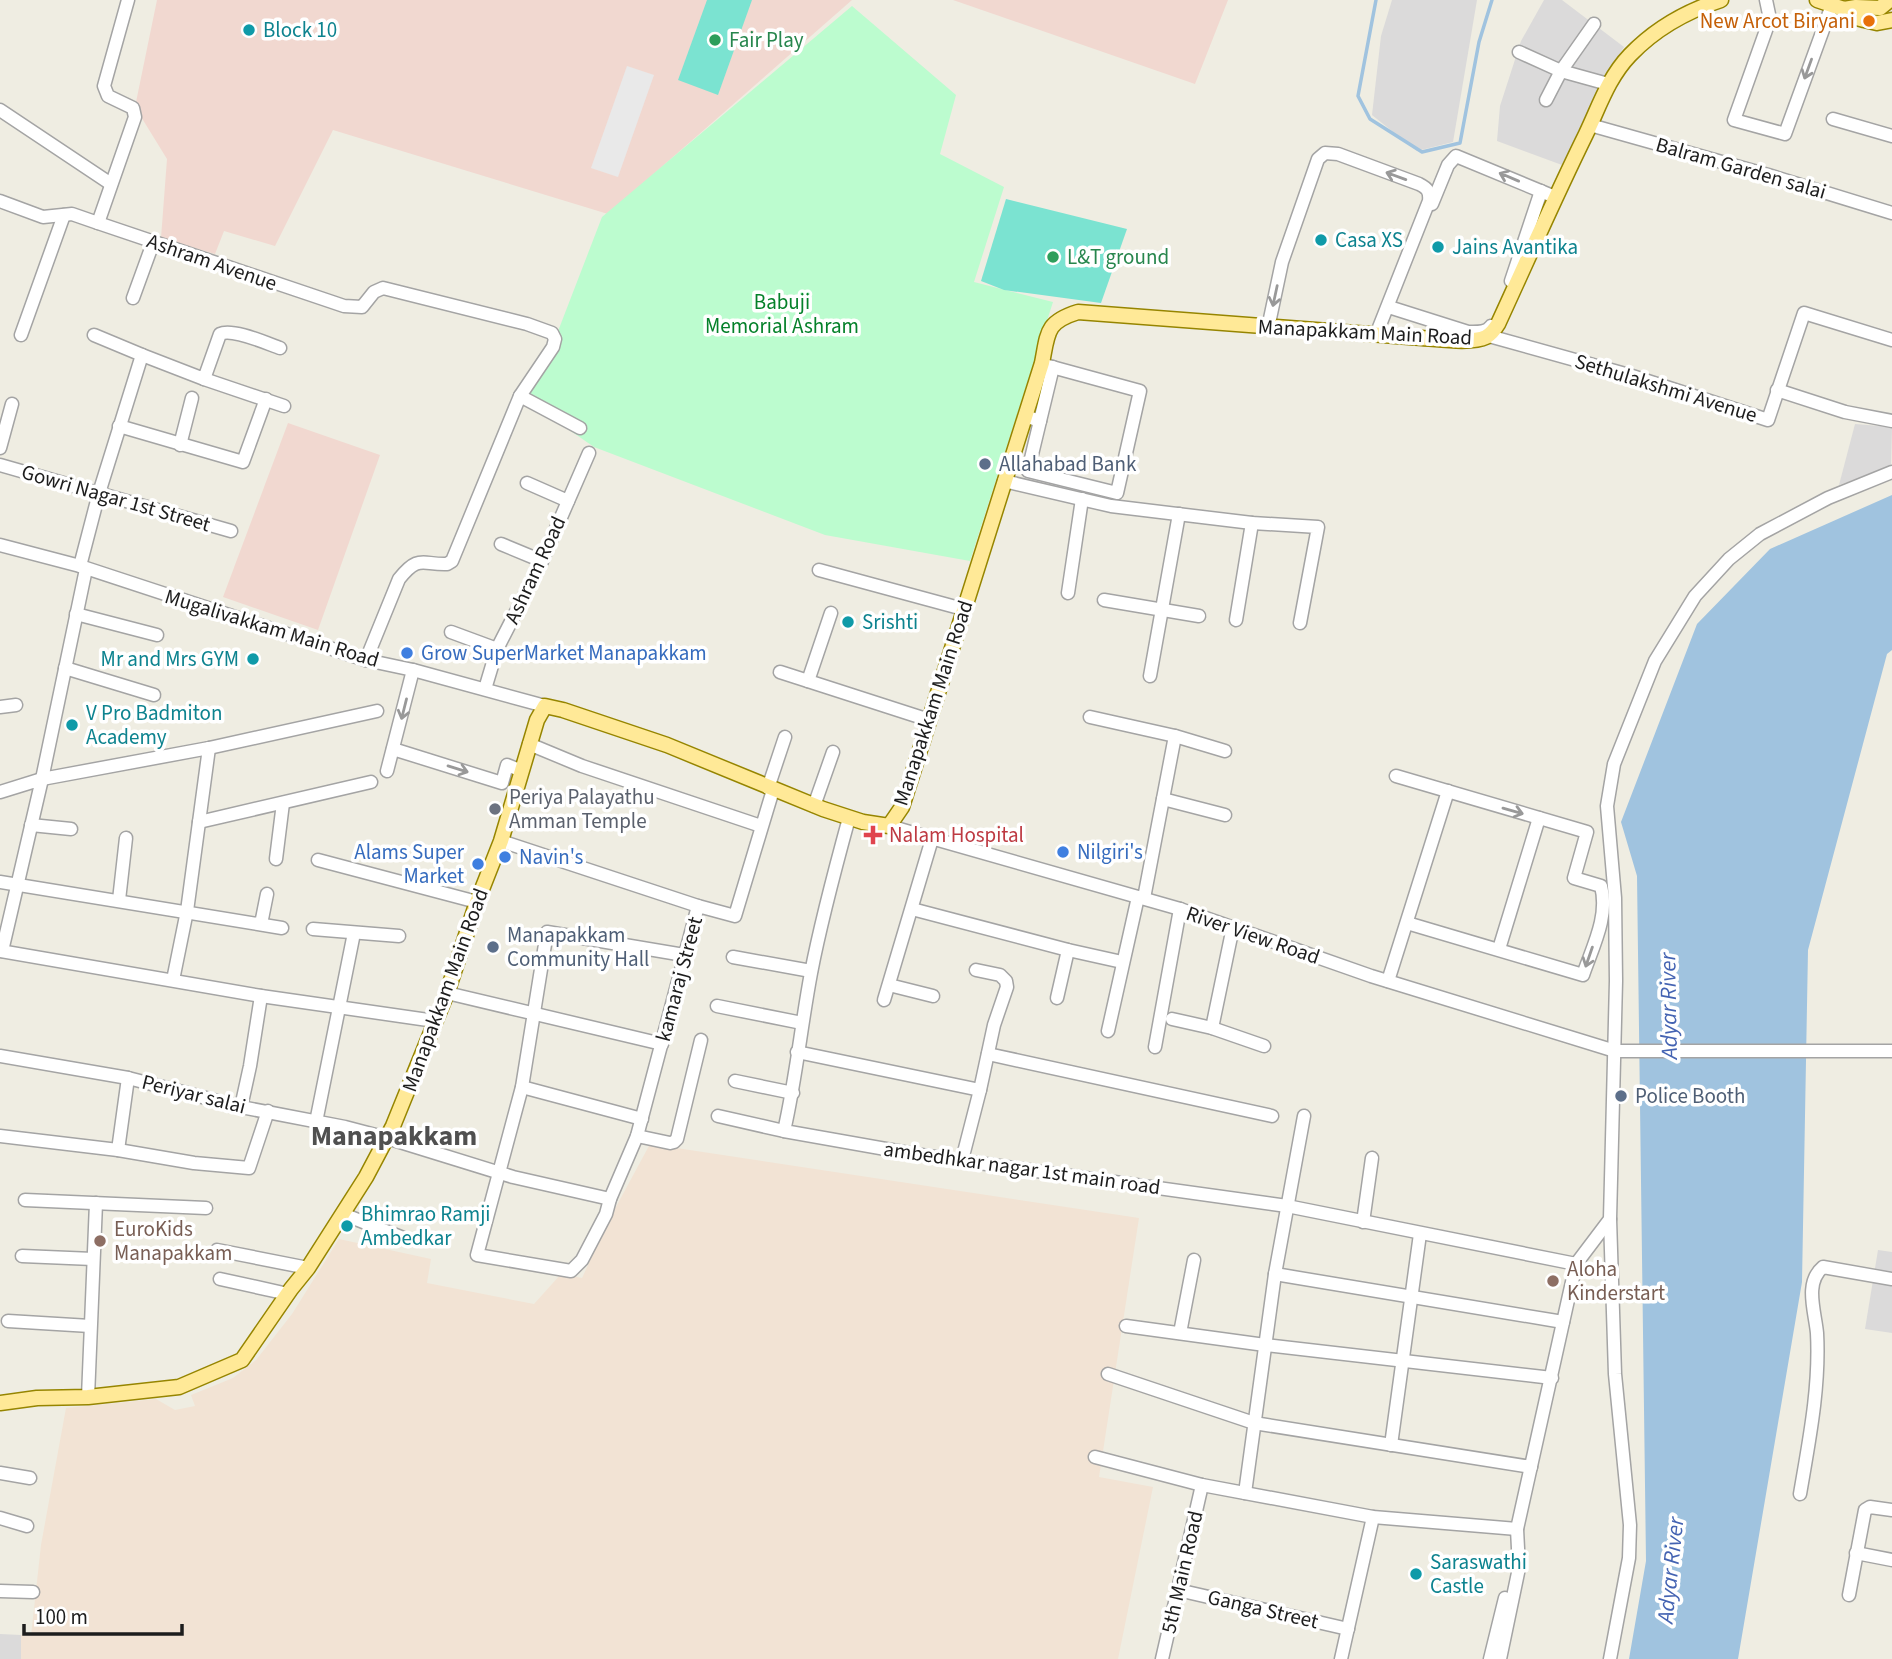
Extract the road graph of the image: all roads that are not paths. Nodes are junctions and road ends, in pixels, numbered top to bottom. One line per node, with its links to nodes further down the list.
1 (128, 0): 17 (street)
2 (1720, 0): 11 (main road, Manapakkam Main Road)
3 (1766, 0): 6 (street, one-way to 3)
4 (1817, 0): 6 (main road)
5 (1888, 2): 6 (main road)
6 (1838, 7): 7 (main road)
7 (1892, 20)
8 (1594, 24): 10 (street)
9 (1519, 52): 10 (street)
10 (1561, 71): 11 (street); 12 (street)
11 (1608, 84): 15 (main road, Manapakkam Main Road)
12 (1546, 100)
13 (0, 110): 17 (street)
14 (1833, 119): 16 (street)
15 (1590, 125): 18 (main road, Manapakkam Main Road); 20 (street, Balram Garden salai)
16 (1892, 136)
17 (111, 184): 22 (street)
18 (1548, 194): 25 (street); 25 (street, one-way to 25); 30 (main road, Manapakkam Main Road)
19 (0, 201): 21 (street, Ashram Avenue)
20 (1892, 213)
21 (64, 215): 22 (street, Ashram Avenue); 27 (street)
22 (98, 223): 23 (street, Ashram Avenue)
23 (153, 243): 24 (street); 37 (street, Ashram Avenue)
24 (133, 298)
25 (1392, 308): 29 (street)
26 (1268, 327): 29 (main road, Manapakkam Main Road); 29 (street, one-way to 26); 34 (main road, Manapakkam Main Road)
27 (22, 335)
28 (94, 335): 33 (street)
29 (1379, 335): 30 (main road, Manapakkam Main Road)
30 (1489, 336): 36 (street, Sethulakshmi Avenue)
31 (1892, 340): 36 (street, Sethulakshmi Avenue)
32 (280, 348): 35 (street)
33 (142, 355): 35 (street); 45 (street)
34 (1047, 366): 42 (main road, Manapakkam Main Road); 43 (street); 43 (street)
35 (204, 379): 39 (street)
36 (1777, 390): 44 (street)
37 (520, 396): 46 (street); 77 (street)
38 (192, 398): 47 (street)
39 (266, 400): 41 (street); 47 (street)
40 (12, 404): 48 (street)
41 (284, 406)
42 (1025, 416): 43 (street); 52 (main road, Manapakkam Main Road)
43 (1040, 421)
44 (1892, 421)
45 (119, 426): 47 (street); 54 (street)
46 (580, 428)
47 (180, 445)
48 (0, 448)
49 (589, 453): 56 (street, Ashram Road)
50 (0, 465): 54 (street, Gowri Nagar 1st Street)
51 (1892, 472): 167 (street)
52 (1004, 481): 55 (street); 67 (main road, Manapakkam Main Road)
53 (527, 483): 56 (street)
54 (99, 494): 59 (street, Gowri Nagar 1st Street); 63 (street)
55 (1082, 499): 57 (street); 65 (street)
56 (568, 501): 62 (street, Ashram Road)
57 (1179, 514): 58 (street); 68 (street)
58 (1252, 523): 72 (street); 73 (street)
59 (231, 531)
60 (501, 544): 62 (street)
61 (0, 545): 63 (street, Mugalivakkam Main Road)
62 (542, 561): 76 (street, Ashram Road)
63 (83, 567): 70 (street); 77 (street, Mugalivakkam Main Road)
64 (819, 570): 67 (street)
65 (1068, 593)
66 (1104, 600): 68 (street)
67 (963, 608): 90 (main road, Manapakkam Main Road)
68 (1161, 609): 71 (street); 81 (street)
69 (831, 613): 82 (street)
70 (76, 614): 75 (street); 78 (street)
71 (1199, 616)
72 (1236, 620)
73 (1300, 623)
74 (452, 632): 76 (street)
75 (157, 635)
76 (497, 649): 83 (street, Ashram Road)
77 (366, 660): 79 (street, Mugalivakkam Main Road)
78 (65, 668): 84 (street); 101 (street)
79 (413, 670): 83 (street, Mugalivakkam Main Road); 95 (street, one-way to 95)
80 (780, 672): 82 (street)
81 (1150, 676)
82 (808, 681): 90 (street)
83 (485, 689): 86 (street, Mugalivakkam Main Road)
84 (154, 695)
85 (16, 705): 87 (street)
86 (545, 706): 93 (main road, Manapakkam Main Road); 103 (main road, Manapakkam Main Road)
87 (0, 707)
88 (377, 711): 94 (street)
89 (1090, 717): 91 (street)
90 (929, 720): 115 (main road, Manapakkam Main Road)
91 (1175, 736): 96 (street); 106 (street)
92 (785, 737): 103 (street, kamaraj Street)
93 (529, 744): 99 (main road, Manapakkam Main Road); 114 (street)
94 (209, 748): 101 (street); 112 (street)
95 (393, 749): 98 (street); 99 (street, one-way to 99)
96 (1225, 751)
97 (833, 752): 108 (street)
98 (387, 771)
99 (522, 771): 119 (main road, Manapakkam Main Road)
100 (1396, 776): 104 (street)
101 (42, 779): 105 (street); 113 (street)
102 (371, 782): 107 (street)
103 (770, 789): 108 (main road, Manapakkam Main Road); 114 (street, kamaraj Street)
104 (1448, 791): 111 (street, one-way to 111); 132 (street)
105 (0, 792)
106 (1163, 799): 109 (street); 125 (street)
107 (284, 803): 112 (street); 120 (street)
108 (814, 806): 110 (main road, Manapakkam Main Road)
109 (1225, 815)
110 (849, 818): 115 (main road, Manapakkam Main Road); 146 (street)
111 (1539, 818): 139 (street); 139 (street, one-way to 139)
112 (199, 822): 131 (street)
113 (32, 825): 116 (street); 123 (street)
114 (761, 826): 128 (street, kamaraj Street)
115 (889, 826): 118 (street, River View Road)
116 (71, 830)
117 (126, 838): 126 (street)
118 (932, 839): 125 (street, River View Road); 129 (street)
119 (501, 841): 127 (main road, Manapakkam Main Road); 128 (street)
120 (276, 859)
121 (318, 860): 127 (street)
122 (0, 882): 123 (street)
123 (17, 884): 126 (street); 141 (street)
124 (267, 894): 133 (street)
125 (1141, 897): 130 (street, River View Road); 144 (street)
126 (119, 900): 131 (street)
127 (477, 902): 150 (main road, Manapakkam Main Road)
128 (698, 906): 142 (street, kamaraj Street)
129 (912, 909): 140 (street); 149 (street)
130 (1180, 909): 134 (street, River View Road); 166 (street)
131 (187, 911): 133 (street); 147 (street)
132 (1407, 923): 139 (street); 148 (street)
133 (261, 924): 135 (street)
134 (1233, 927): 148 (street, River View Road); 161 (street)
135 (282, 928)
136 (313, 929): 137 (street)
137 (354, 933): 138 (street); 156 (street)
138 (399, 936)
139 (1499, 949)
140 (1068, 950): 144 (street); 153 (street)
141 (1, 951): 147 (street)
142 (684, 955): 157 (street); 164 (street, kamaraj Street)
143 (733, 957): 146 (street)
144 (1122, 962): 162 (street)
145 (976, 970): 170 (street)
146 (811, 971): 160 (street)
147 (173, 980): 151 (street)
148 (1388, 981): 167 (street, River View Road)
149 (888, 985): 152 (street); 154 (street)
150 (447, 993): 157 (street); 159 (main road, Manapakkam Main Road)
151 (261, 996): 156 (street); 177 (street)
152 (933, 996)
153 (1057, 998)
154 (884, 1000)
155 (717, 1006): 160 (street)
156 (338, 1007): 159 (street); 183 (street)
157 (533, 1012): 164 (street); 174 (street)
158 (1172, 1019): 161 (street)
159 (435, 1021): 187 (main road, Manapakkam Main Road)
160 (802, 1023): 169 (street)
161 (1213, 1028): 165 (street)
162 (1108, 1031)
163 (701, 1040): 186 (street)
164 (662, 1044): 182 (street, kamaraj Street)
165 (1264, 1046)
166 (1155, 1047)
167 (1615, 1051): 168 (street, River View Road); 198 (street)
168 (1892, 1051)
169 (797, 1052): 175 (street); 176 (street)
170 (988, 1054): 175 (street); 180 (street)
171 (0, 1056): 172 (street, Periyar salai)
172 (128, 1078): 177 (street, Periyar salai); 188 (street)
173 (735, 1081): 176 (street)
174 (522, 1087): 182 (street); 191 (street)
175 (980, 1090): 190 (street)
176 (793, 1093): 184 (street)
177 (241, 1107): 178 (street, Periyar salai)
178 (268, 1111): 183 (street, Periyar salai); 188 (street)
179 (718, 1116): 184 (street, ambedhkar nagar 1st main road)
180 (1272, 1116)
181 (1304, 1116): 195 (street)
182 (642, 1119): 186 (street, kamaraj Street)
183 (316, 1122): 187 (street, Periyar salai)
184 (784, 1131): 190 (street, ambedhkar nagar 1st main road)
185 (0, 1136): 188 (street)
186 (637, 1136): 192 (street, kamaraj Street)
187 (387, 1138): 191 (street, Periyar salai); 197 (main road, Manapakkam Main Road)
188 (118, 1150)
189 (1372, 1158): 199 (street)
190 (962, 1160): 195 (street, ambedhkar nagar 1st main road)
191 (498, 1173): 192 (street, Periyar salai); 192 (street, kamaraj Street)
192 (610, 1199)
193 (25, 1200): 194 (street)
194 (96, 1203): 196 (street); 204 (street)
195 (1287, 1206): 199 (street, ambedhkar nagar 1st main road); 208 (street)
196 (206, 1208)
197 (343, 1214): 201 (street); 207 (main road, Manapakkam Main Road)
198 (1610, 1219): 206 (street); 250 (street)
199 (1363, 1222): 200 (street, ambedhkar nagar 1st main road)
200 (1420, 1234): 206 (street, ambedhkar nagar 1st main road); 212 (street)
201 (406, 1239)
202 (217, 1250): 207 (street)
203 (22, 1256): 204 (street)
204 (93, 1259): 215 (street)
205 (1194, 1260): 217 (street)
206 (1576, 1264): 214 (street)
207 (308, 1268): 211 (main road, Manapakkam Main Road)
208 (1276, 1274): 212 (street); 218 (street)
209 (220, 1279): 211 (street)
210 (1892, 1279): 232 (street)
211 (288, 1294): 222 (main road, Manapakkam Main Road)
212 (1411, 1297): 214 (street); 219 (street)
213 (8, 1321): 215 (street)
214 (1563, 1322): 221 (street)
215 (90, 1326): 222 (street)
216 (1126, 1326): 217 (street)
217 (1180, 1333): 218 (street)
218 (1265, 1345): 219 (street); 224 (street)
219 (1402, 1361): 221 (street); 225 (street)
220 (1108, 1374): 224 (street)
221 (1552, 1378): 227 (street)
222 (88, 1397): 223 (main road, Manapakkam Main Road)
223 (0, 1403)
224 (1254, 1423): 225 (street); 231 (street)
225 (1391, 1445): 227 (street)
226 (1095, 1457): 230 (street)
227 (1531, 1466): 237 (street)
228 (0, 1473): 229 (street)
229 (30, 1478)
230 (1202, 1485): 231 (street); 240 (street, 5th Main Road)
231 (1245, 1493): 234 (street)
232 (1800, 1493)
233 (1892, 1510): 238 (street)
234 (1373, 1517): 237 (street); 244 (street)
235 (0, 1518): 236 (street)
236 (27, 1525)
237 (1517, 1528): 245 (street)
238 (1856, 1553): 239 (street); 243 (street)
239 (1892, 1560)
240 (1178, 1590): 244 (street, Ganga Street); 246 (street, 5th Main Road)
241 (0, 1591): 242 (street)
242 (33, 1592)
243 (1849, 1595)
244 (1348, 1629): 247 (street)
245 (1499, 1643): 248 (street); 249 (street)
246 (1162, 1659)
247 (1341, 1659)
248 (1490, 1659)
249 (1500, 1659)
250 (1610, 1659)

